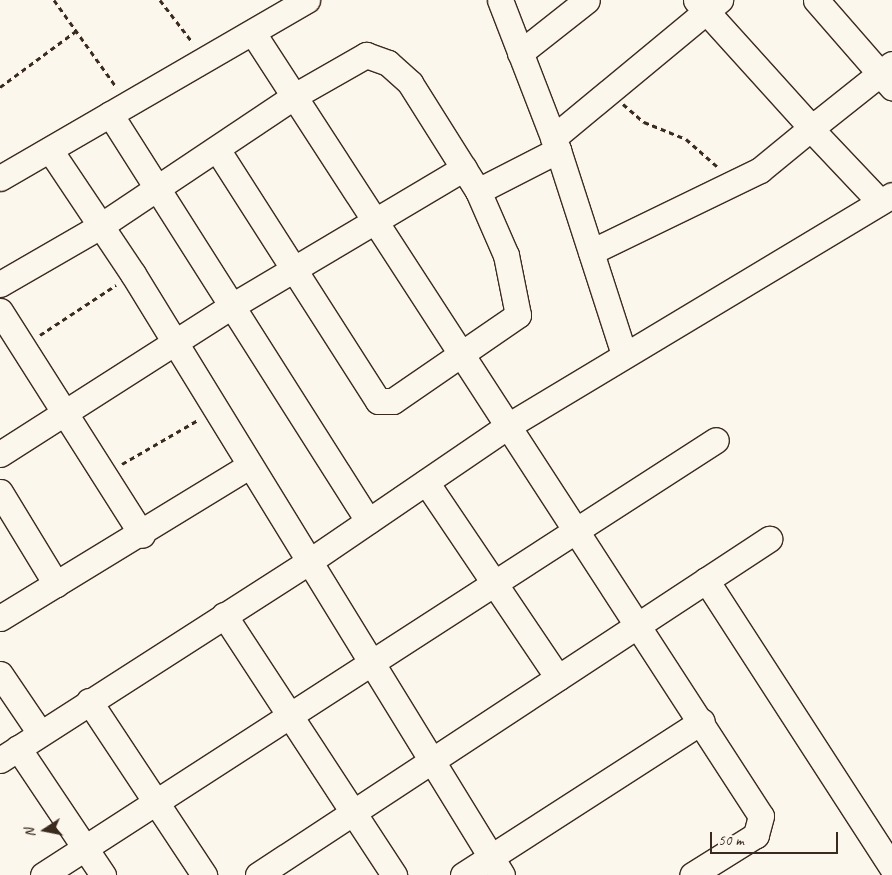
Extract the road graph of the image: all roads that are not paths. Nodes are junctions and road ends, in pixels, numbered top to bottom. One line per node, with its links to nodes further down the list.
1 (500, 0): 7 (street)
2 (587, 0): 7 (street)
3 (816, 0): 8 (street)
4 (292, 3): 6 (street)
5 (707, 4): 11 (street); 12 (street)
6 (253, 33): 9 (street); 10 (street)
7 (520, 53): 12 (street)
8 (888, 75): 11 (street)
9 (296, 96): 13 (street); 15 (street); 20 (street)
10 (119, 108): 14 (street); 17 (street)
11 (813, 126): 19 (street); 22 (street)
12 (555, 144): 18 (street); 22 (street)
13 (217, 149): 17 (street); 23 (street)
14 (50, 150): 16 (street); 21 (street)
15 (464, 168): 18 (street); 20 (street)
16 (0, 178)
17 (158, 187): 21 (street); 25 (street)
18 (478, 191): 28 (street)
19 (886, 199): 29 (street)
20 (377, 219): 23 (street); 28 (street)
21 (102, 225): 24 (street); 27 (street)
22 (591, 252): 29 (street)
23 (292, 271): 25 (street); 28 (street)
24 (0, 284)
25 (230, 307): 27 (street); 37 (street)
26 (0, 312): 30 (street)
27 (175, 342): 30 (street); 34 (street)
28 (462, 352): 31 (street)
29 (624, 354): 31 (street)
30 (65, 412): 33 (street); 39 (street)
31 (506, 427): 35 (street); 38 (street)
32 (716, 440): 38 (street)
33 (0, 454)
34 (247, 467): 39 (street); 41 (street)
35 (426, 482): 37 (street); 43 (street)
36 (0, 492): 44 (street)
37 (368, 521): 41 (street)
38 (577, 529): 43 (street); 47 (street)
39 (142, 535): 44 (street)
40 (769, 540): 42 (street)
41 (307, 563): 45 (street); 48 (street)
42 (706, 580): 47 (street); 61 (street)
43 (494, 583): 48 (street); 50 (street)
44 (56, 584): 46 (street)
45 (224, 615): 51 (street); 52 (street)
46 (0, 618)
47 (638, 626): 50 (street); 53 (street)
48 (370, 664): 52 (street); 56 (street)
49 (0, 674): 54 (street)
50 (558, 678): 56 (street)
51 (89, 701): 54 (street); 57 (street)
52 (290, 715): 57 (street); 58 (street)
53 (702, 721): 60 (street); 68 (street)
54 (40, 733): 55 (street)
55 (9, 754): 59 (street)
56 (431, 762): 58 (street); 60 (street)
57 (156, 802): 59 (street); 64 (street)
58 (353, 812): 65 (street); 66 (street)
59 (86, 847): 62 (street); 63 (street)
60 (496, 865): 67 (street)
61 (892, 867)
62 (43, 875)
63 (103, 875)
64 (204, 875)
65 (258, 875)
66 (394, 875)
67 (463, 875)
68 (692, 875)

